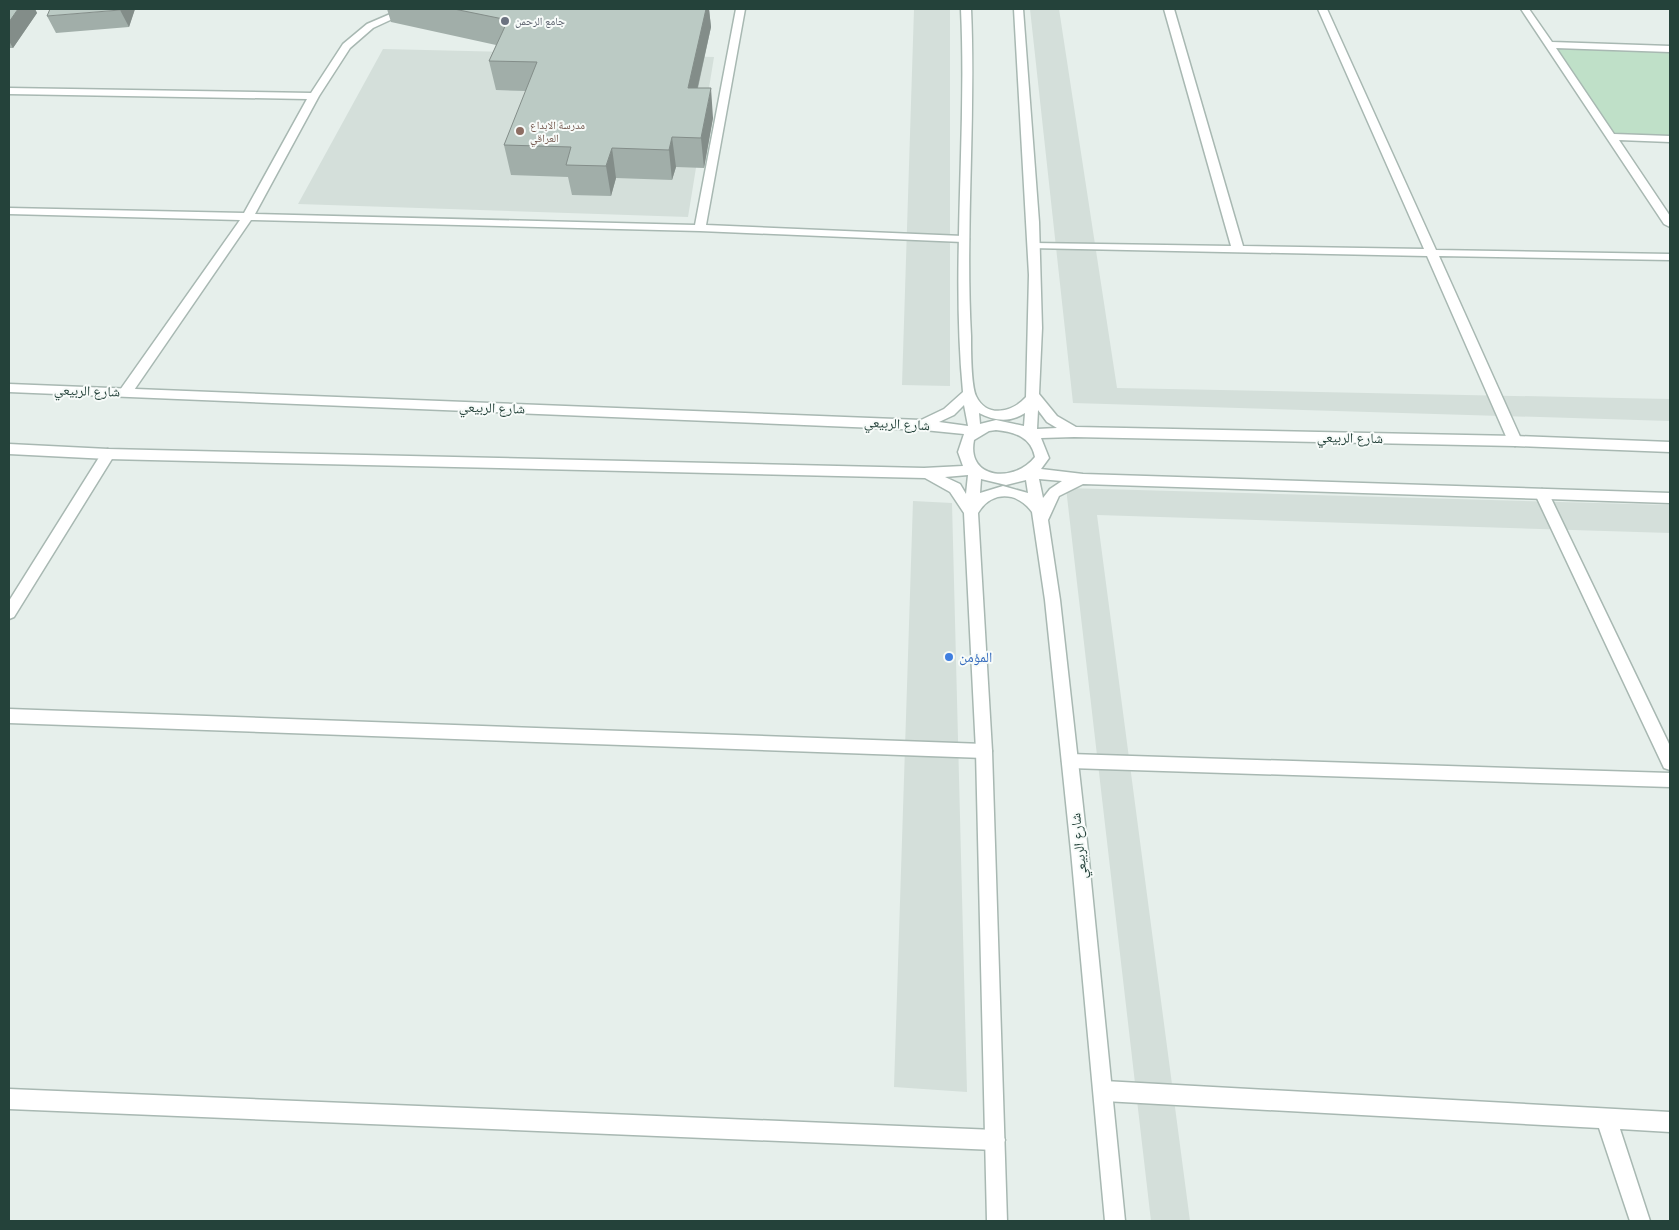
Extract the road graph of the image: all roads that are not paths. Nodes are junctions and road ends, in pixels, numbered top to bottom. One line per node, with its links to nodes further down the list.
1 (409, 9): 11 (street)
2 (741, 9): 17 (street)
3 (966, 9): 18 (street)
4 (1019, 9): 19 (street)
5 (1169, 9): 20 (street)
6 (1322, 9): 21 (street)
7 (1524, 9): 8 (street)
8 (1549, 45): 9 (street); 12 (street)
9 (1670, 49)
10 (9, 91): 11 (street)
11 (314, 96): 15 (street)
12 (1612, 137): 13 (street); 16 (street)
13 (1670, 139)
14 (9, 212): 15 (street)
15 (248, 216): 17 (street); 24 (street)
16 (1670, 224)
17 (700, 228): 18 (street)
18 (963, 239): 25 (street)
19 (1034, 246): 20 (street); 26 (street)
20 (1238, 250): 21 (street)
21 (1431, 253): 22 (street); 31 (street)
22 (1670, 257)
23 (9, 388): 24 (street, شارع الربيعي)
24 (125, 393): 27 (street, شارع الربيعي)
25 (968, 394): 26 (street); 27 (street); 28 (street)
26 (1034, 396): 29 (street); 30 (street)
27 (924, 425): 28 (street, شارع الربيعي); 36 (street)
28 (975, 431): 30 (street, شارع الربيعي); 35 (street)
29 (1074, 432): 30 (street, شارع الربيعي); 31 (street, شارع الربيعي); 38 (street)
30 (1030, 434): 37 (street)
31 (1515, 441): 32 (street, شارع الربيعي)
32 (1670, 447)
33 (9, 449): 34 (street)
34 (108, 454): 36 (street); 43 (street)
35 (975, 470): 36 (street); 37 (street); 41 (street)
36 (924, 473): 41 (street)
37 (1032, 473): 38 (street); 42 (street, شارع الربيعي)
38 (1083, 479): 39 (street); 42 (street)
39 (1542, 494): 40 (street); 47 (street)
40 (1670, 498)
41 (971, 513): 42 (street); 45 (street)
42 (1042, 517): 46 (street, شارع الربيعي)
43 (9, 613)
44 (9, 716): 45 (street)
45 (984, 751): 53 (street)
46 (1070, 761): 48 (street); 49 (street, شارع الربيعي)
47 (1670, 764)
48 (1670, 780)
49 (1104, 1091): 51 (street); 55 (street, شارع الربيعي)
50 (9, 1100): 53 (street)
51 (1606, 1118): 52 (street); 56 (street)
52 (1670, 1122)
53 (995, 1140): 54 (street)
54 (997, 1221)
55 (1115, 1221)
56 (1640, 1221)

